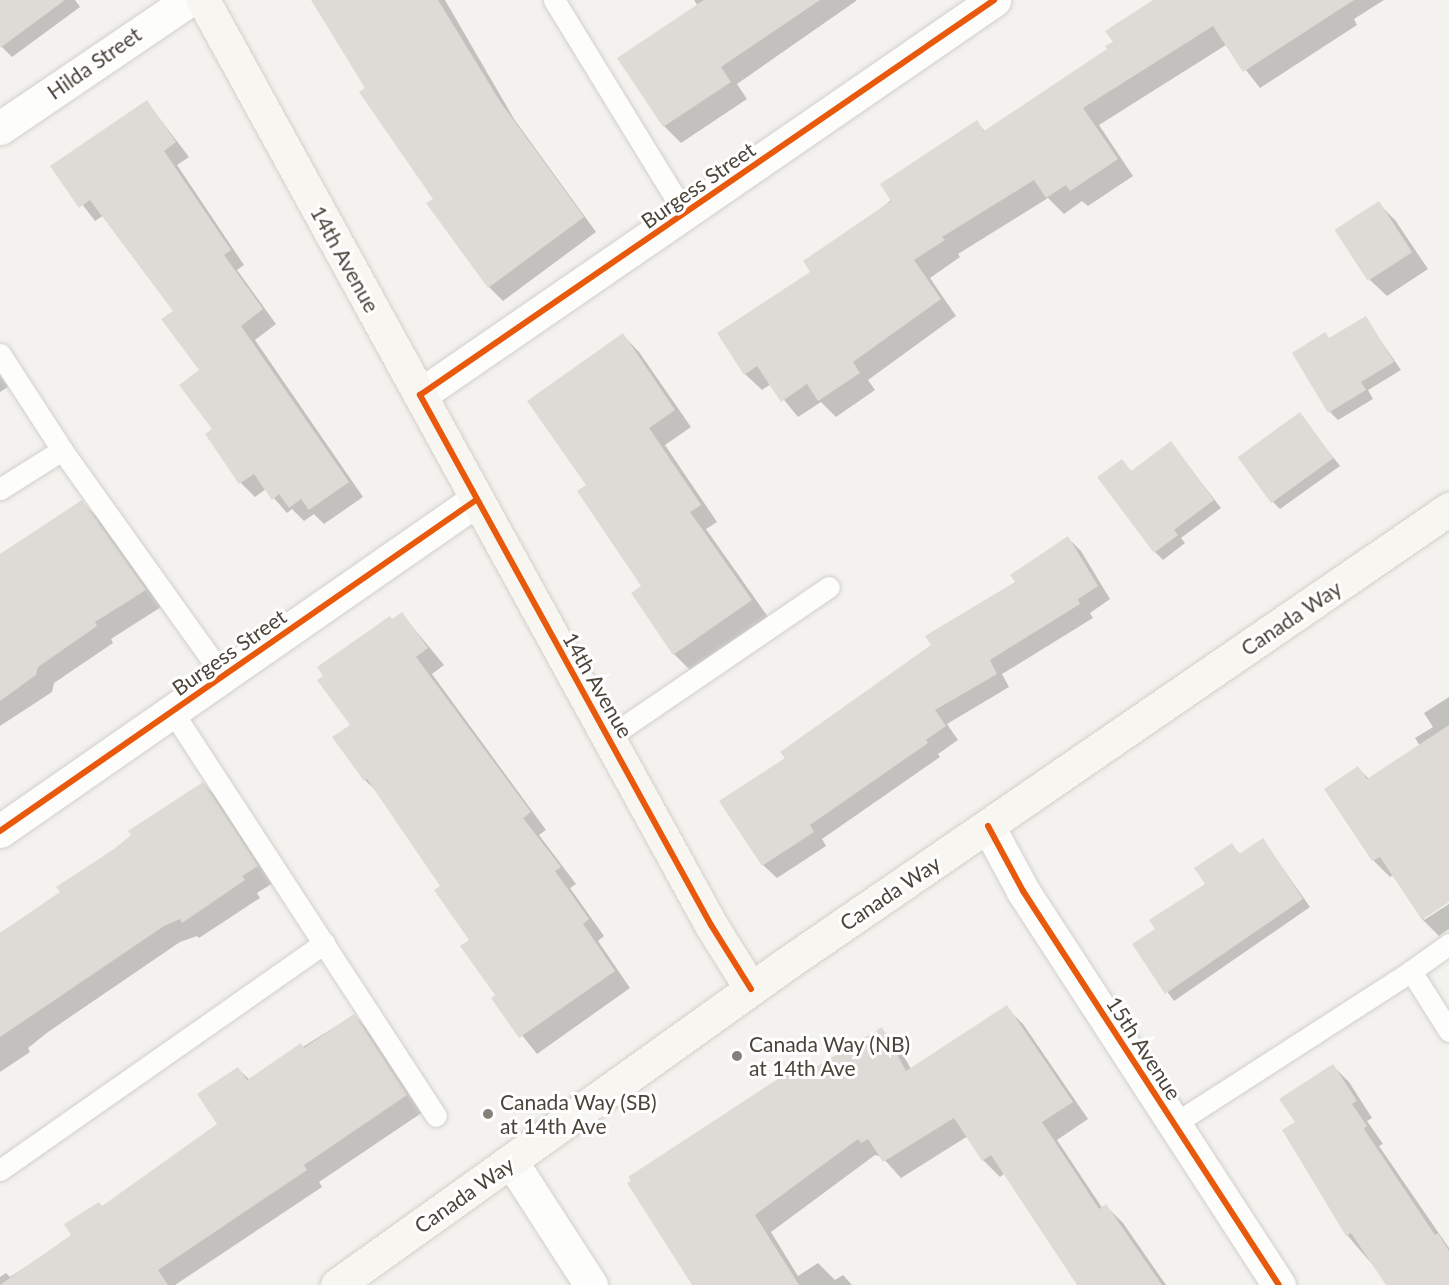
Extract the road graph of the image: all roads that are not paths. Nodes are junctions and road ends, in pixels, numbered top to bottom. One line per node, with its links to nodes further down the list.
1 (189, 0): 5 (street, Hilda Street)
2 (203, 0): 8 (main road, 14th Avenue)
3 (554, 0): 6 (lane)
4 (994, 0): 6 (street, Burgess Street)
5 (0, 128)
6 (685, 214): 8 (street, Burgess Street)
7 (0, 354): 9 (lane)
8 (420, 395): 11 (main road, 14th Avenue)
9 (62, 450): 10 (lane); 14 (lane)
10 (0, 489)
11 (476, 500): 14 (street, Burgess Street); 16 (main road, 14th Avenue)
12 (1449, 509): 17 (main road, Canada Way)
13 (829, 587): 16 (lane)
14 (223, 676): 15 (street, Burgess Street)
15 (172, 711): 18 (street, Burgess Street); 19 (lane)
16 (609, 737): 22 (main road, 14th Avenue)
17 (988, 826): 22 (main road, Canada Way); 25 (street, 15th Avenue)
18 (0, 831)
19 (324, 943): 24 (lane); 27 (lane)
20 (1449, 944): 21 (lane)
21 (1411, 971): 23 (lane); 25 (lane)
22 (751, 989): 26 (main road, Canada Way)
23 (1449, 1031)
24 (436, 1116)
25 (1174, 1124): 30 (street, 15th Avenue)
26 (511, 1161): 28 (main road, Canada Way); 29 (street)
27 (0, 1170)
28 (337, 1285)
29 (591, 1285)
30 (1279, 1285)

